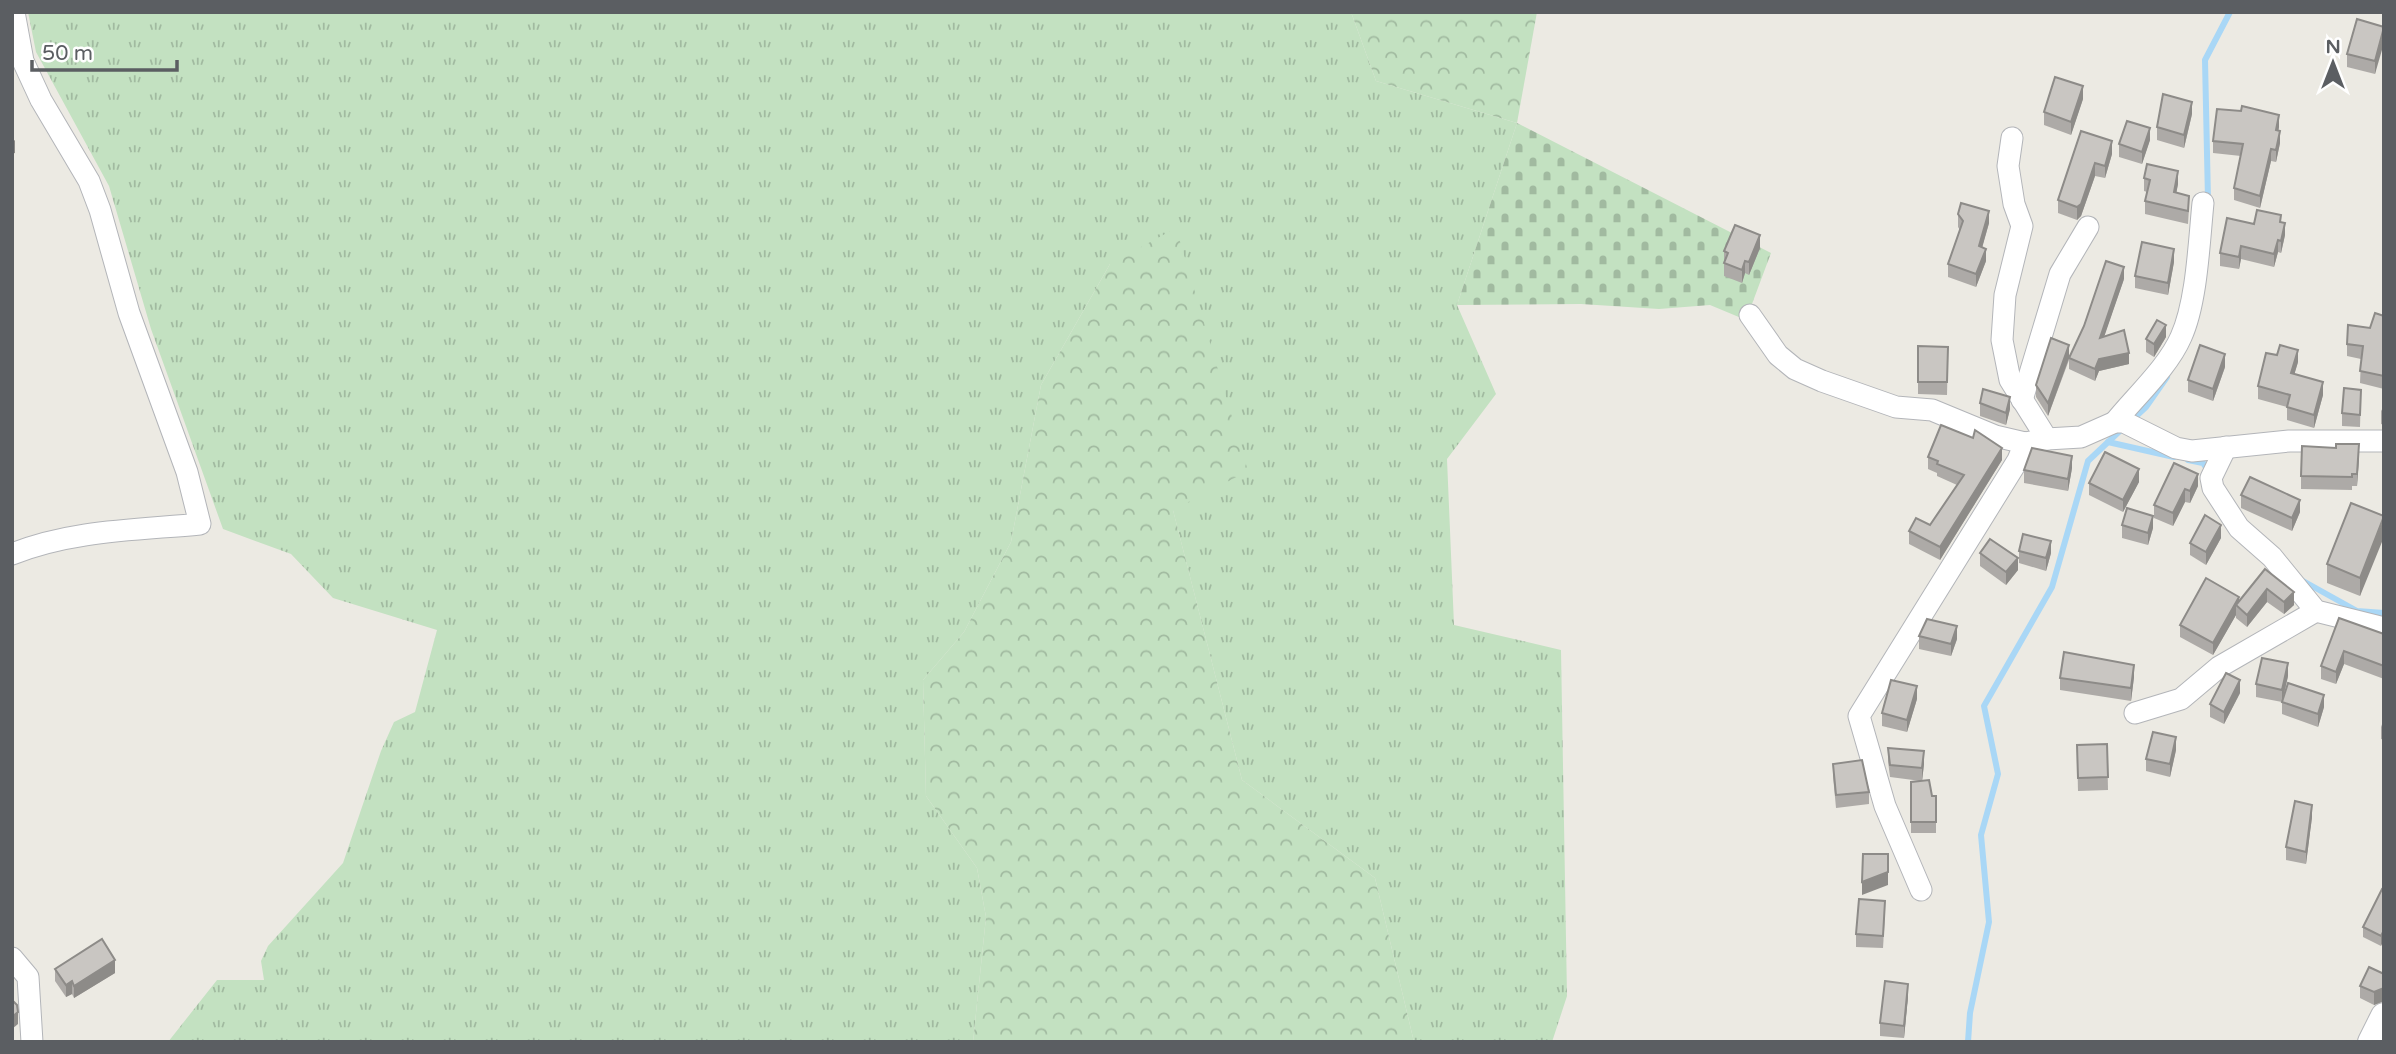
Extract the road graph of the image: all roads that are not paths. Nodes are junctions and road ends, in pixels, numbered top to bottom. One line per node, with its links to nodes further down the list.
1 (14, 12): 12 (street)
2 (2012, 138): 6 (street)
3 (2203, 203): 7 (street)
4 (2088, 227): 6 (street)
5 (1750, 315): 10 (street)
6 (2022, 400): 8 (street)
7 (2128, 425): 8 (street); 11 (street)
8 (2047, 439): 10 (street)
9 (2384, 441): 11 (street)
10 (2025, 443): 16 (street)
11 (2226, 447): 13 (street)
12 (12, 554)
13 (2316, 611): 14 (street); 15 (street)
14 (2384, 628)
15 (2135, 713)
16 (1921, 890)
17 (12, 958): 19 (street)
18 (2384, 1016): 20 (street)
19 (32, 1042)
20 (2371, 1042)

